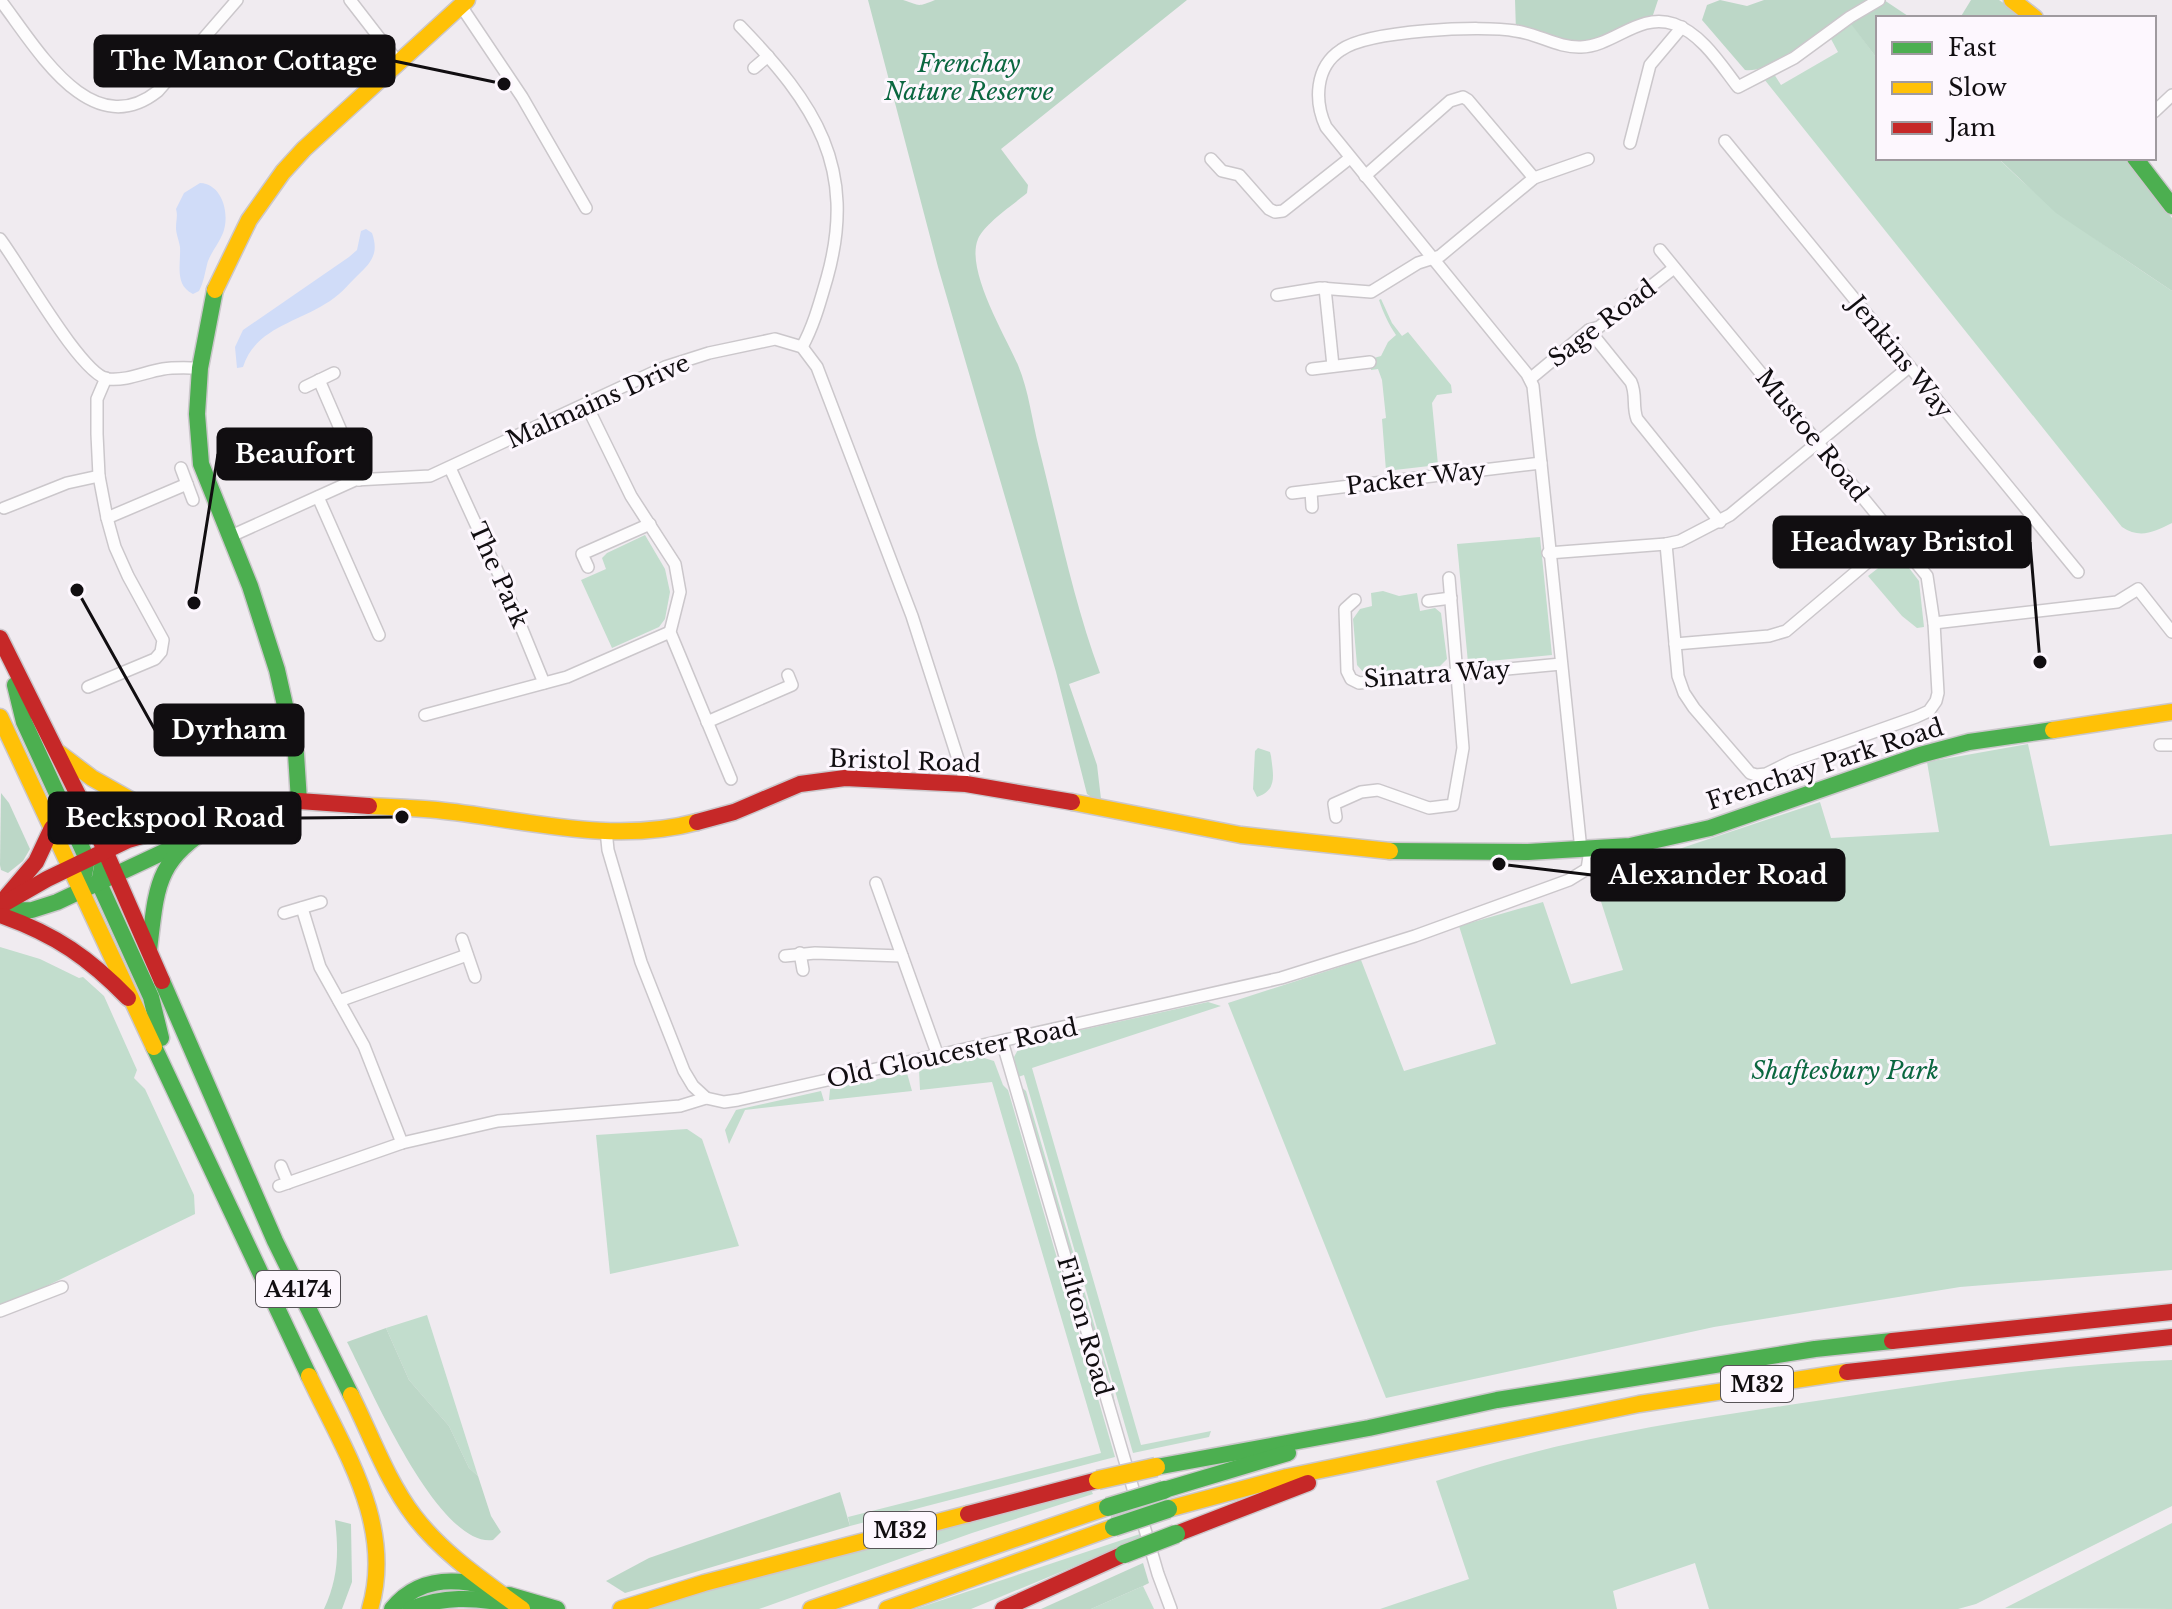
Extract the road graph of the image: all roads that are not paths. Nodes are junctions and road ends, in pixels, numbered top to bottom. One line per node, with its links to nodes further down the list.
1 (0, 0): 2 (street)
2 (237, 0)
3 (350, 0): 11 (street)
4 (1879, 0): 9 (street)
5 (2012, 0): 7 (main road)
6 (464, 3): 11 (main road); 24 (street)
7 (2032, 16)
8 (740, 26): 10 (street)
9 (1682, 27): 16 (street); 17 (street)
10 (768, 56): 12 (street); 32 (street)
11 (398, 62): 36 (main road)
12 (754, 68)
13 (2172, 95): 14 (street)
14 (2156, 110)
15 (1725, 141): 35 (street, Jenkins Way)
16 (1630, 143)
17 (1348, 156): 18 (street); 21 (street)
18 (1211, 159)
19 (1588, 159): 22 (street)
20 (2137, 160): 23 (main road)
21 (1365, 176): 22 (street); 27 (street)
22 (1534, 178): 27 (street)
23 (2172, 206)
24 (586, 208)
25 (0, 239): 39 (street)
26 (1660, 250): 28 (street, Mustoe Road)
27 (1431, 259): 29 (street); 40 (street)
28 (1674, 268): 31 (street, Sage Road); 44 (street, Mustoe Road)
29 (1325, 288): 30 (street); 34 (street)
30 (1277, 295)
31 (1589, 330): 40 (street, Sage Road); 58 (street)
32 (802, 347): 43 (street, Malmains Drive); 87 (street)
33 (1370, 362): 34 (street)
34 (1333, 366): 37 (street)
35 (1909, 367): 44 (street); 65 (street, Jenkins Way)
36 (200, 368): 39 (street); 60 (main road)
37 (1312, 369)
38 (334, 373): 41 (street)
39 (106, 378): 48 (street)
40 (1530, 379): 45 (street)
41 (319, 380): 42 (street); 49 (street)
42 (305, 387)
43 (586, 404): 47 (street, Malmains Drive); 59 (street)
44 (1818, 442): 58 (street); 61 (street, Mustoe Road)
45 (1541, 463): 51 (street, Packer Way); 63 (street)
46 (181, 468): 50 (street)
47 (450, 468): 49 (street, Malmains Drive); 79 (street, The Park)
48 (99, 476): 56 (street); 57 (street)
49 (359, 480): 53 (street, Malmains Drive)
50 (187, 484): 54 (street); 57 (street)
51 (1311, 491): 52 (street, Packer Way); 55 (street)
52 (1292, 493)
53 (318, 497): 60 (street, Malmains Drive); 73 (street)
54 (193, 500)
55 (1312, 507)
56 (4, 508)
57 (107, 518): 80 (street)
58 (1720, 522): 62 (street)
59 (650, 524): 64 (street); 71 (street)
60 (231, 536): 88 (main road)
61 (1896, 538): 70 (street, Mustoe Road); 75 (street)
62 (1666, 544): 63 (street); 75 (street, Mustoe Road)
63 (1548, 553): 76 (street)
64 (588, 567)
65 (2078, 572)
66 (1449, 578): 67 (street)
67 (1451, 598): 69 (street); 77 (street)
68 (1355, 600): 77 (street, Sinatra Way)
69 (1428, 601)
70 (1934, 623): 72 (street); 75 (street, Mustoe Road)
71 (670, 632): 79 (street); 84 (street)
72 (2172, 632)
73 (379, 635)
74 (3, 644): 85 (main road, A4174); 95 (main road, A4174)
75 (1675, 644)
76 (1561, 664): 77 (street, Sinatra Way); 93 (street)
77 (1457, 673): 89 (street)
78 (788, 675): 84 (street)
79 (544, 683): 82 (street)
80 (88, 687)
81 (2172, 712): 93 (main road, Frenchay Park Road)
82 (425, 715)
83 (0, 717): 90 (main road)
84 (707, 722): 86 (street)
85 (58, 752): 92 (main road); 94 (main road, A4174)
86 (731, 779)
87 (966, 784): 91 (main road, Bristol Road); 93 (main road, Bristol Road)
88 (299, 801): 91 (main road, Bristol Road); 92 (main road, Bristol Road)
89 (1336, 817)
90 (52, 828): 95 (main road); 101 (main road)
91 (606, 830): 116 (street)
92 (182, 833): 94 (main road, Bristol Road); 96 (main road); 104 (main road)
93 (1585, 850): 113 (street, Old Gloucester Road)
94 (105, 851): 95 (main road, Bristol Road); 96 (main road, A4174)
95 (79, 864): 98 (main road); 101 (main road, Bristol Road)
96 (107, 878): 98 (main road); 104 (main road, A4174); 115 (main road)
97 (876, 883): 108 (street)
98 (81, 891): 101 (main road); 112 (main road, A4174)
99 (321, 902): 100 (street)
100 (302, 908): 102 (street); 111 (street)
101 (0, 909): 112 (main road)
102 (284, 913)
103 (462, 939): 106 (street)
104 (149, 950): 125 (main road, A4174)
105 (800, 953): 107 (street); 108 (street); 109 (street)
106 (467, 955): 110 (street); 111 (street)
107 (785, 956)
108 (902, 956): 114 (street)
109 (803, 970)
110 (475, 977)
111 (339, 1001): 117 (street)
112 (135, 1005): 115 (main road, A4174)
113 (1002, 1041): 114 (street, Old Gloucester Road); 135 (street, Filton Road)
114 (938, 1056): 116 (street, Old Gloucester Road)
115 (171, 1083): 127 (main road, A4174)
116 (706, 1098): 117 (street, Old Gloucester Road)
117 (402, 1143): 118 (street, Old Gloucester Road)
118 (281, 1166)
119 (62, 1287): 120 (street)
120 (0, 1311)
121 (2172, 1312): 123 (main road, M32)
122 (2172, 1337): 124 (main road, M32)
123 (1369, 1428): 131 (main road, M32, bridge); 132 (main road, M32, bridge)
124 (1348, 1465): 133 (main road, M32, bridge); 134 (main road, M32, bridge)
125 (501, 1592): 126 (main road, A4174); 128 (main road); 130 (main road)
126 (520, 1608): 129 (main road)
127 (370, 1609)
128 (392, 1609)
129 (411, 1609)
130 (557, 1609)
131 (621, 1609)
132 (811, 1609)
133 (887, 1609)
134 (1003, 1609)
135 (1171, 1609)

